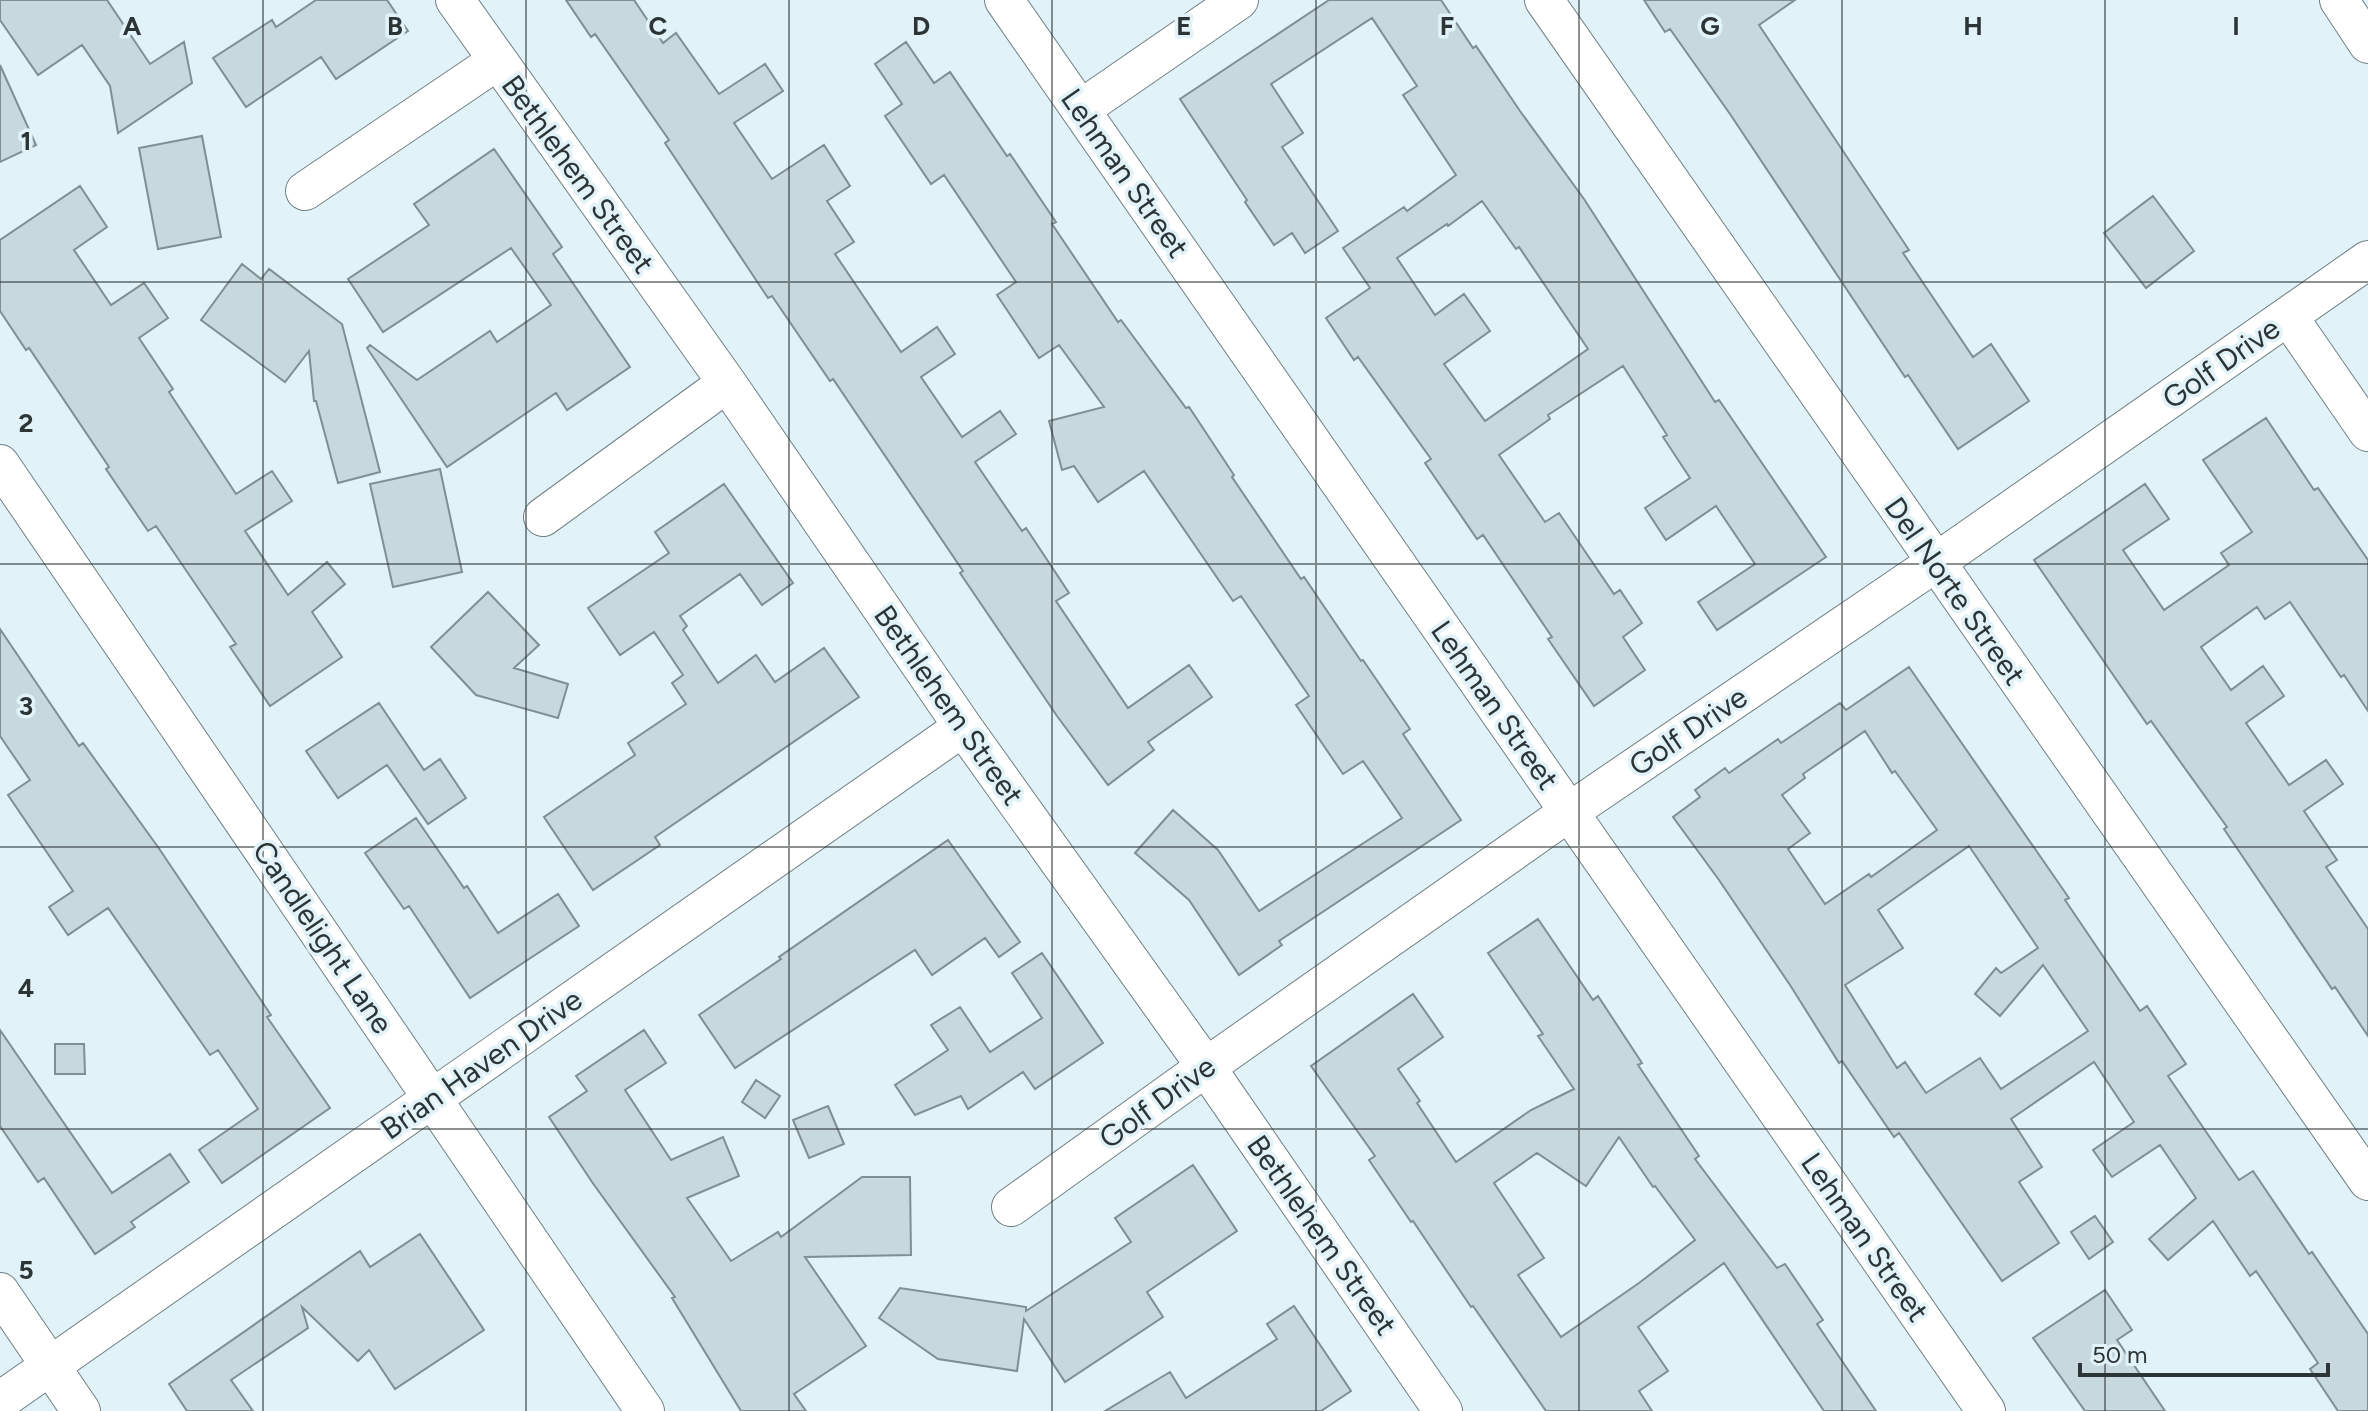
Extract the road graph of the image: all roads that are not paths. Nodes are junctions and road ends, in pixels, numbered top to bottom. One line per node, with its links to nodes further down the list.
1 (455, 0): 7 (street, Bethlehem Street)
2 (1004, 0): 8 (street, Lehman Street)
3 (1239, 0): 8 (street)
4 (1544, 0): 16 (street, Del Norte Street)
5 (2339, 0): 6 (street)
6 (2368, 44)
7 (497, 61): 9 (street); 12 (street, Bethlehem Street)
8 (1081, 109): 18 (street, Lehman Street)
9 (305, 191)
10 (2368, 260): 11 (street, Golf Drive)
11 (2288, 316): 13 (street); 16 (street, Golf Drive)
12 (727, 383): 15 (street); 17 (street, Bethlehem Street)
13 (2368, 432)
14 (0, 464): 20 (street, Candlelight Lane)
15 (543, 517)
16 (1935, 563): 18 (street, Golf Drive); 21 (street, Del Norte Street)
17 (963, 727): 19 (street, Bethlehem Street); 20 (street, Brian Haven Drive)
18 (1569, 812): 19 (street, Golf Drive); 29 (street, Lehman Street)
19 (1206, 1067): 22 (street, Golf Drive); 28 (street, Bethlehem Street)
20 (432, 1098): 24 (street, Brian Haven Drive); 27 (street, Candlelight Lane)
21 (2368, 1181)
22 (1011, 1207)
23 (0, 1292): 24 (street)
24 (50, 1366): 25 (street, Brian Haven Drive); 26 (street)
25 (0, 1401)
26 (81, 1411)
27 (645, 1411)
28 (1443, 1411)
29 (1986, 1411)

